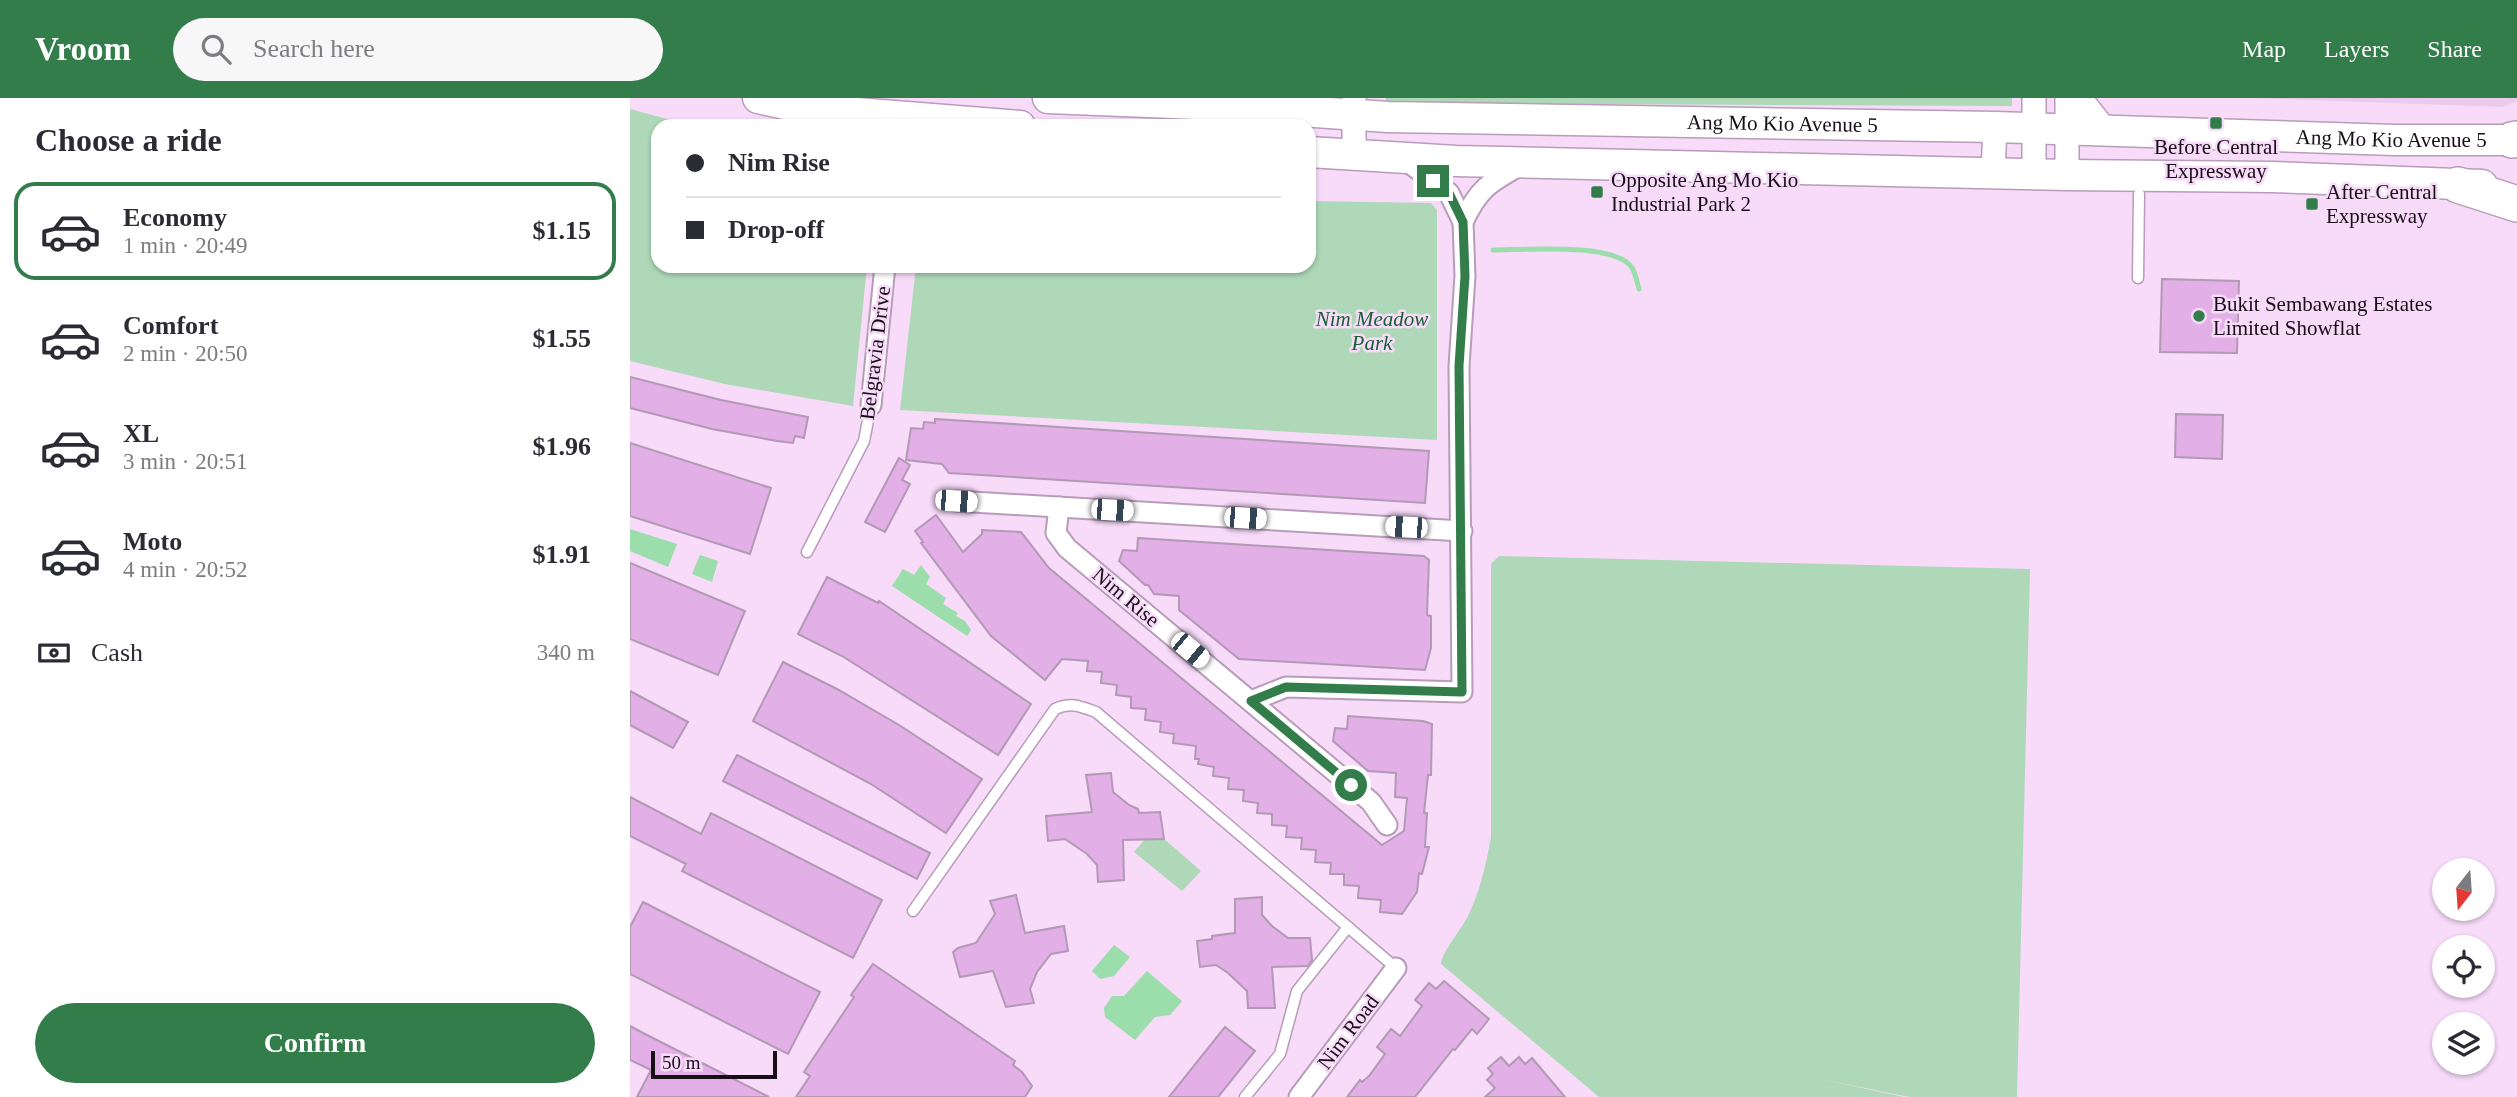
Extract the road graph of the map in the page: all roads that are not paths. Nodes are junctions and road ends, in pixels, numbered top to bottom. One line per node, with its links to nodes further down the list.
1 (758, 98): 8 (main road)
2 (1048, 98): 7 (main road, Ang Mo Kio Avenue 5)
3 (2034, 98): 10 (street)
4 (2067, 98): 11 (street)
5 (2080, 98): 12 (street)
6 (1354, 107): 7 (main road, Ang Mo Kio Avenue 5); 9 (main road, Ang Mo Kio Avenue 5); 15 (street)
7 (1197, 109)
8 (884, 119)
9 (1995, 127): 10 (main road, Ang Mo Kio Avenue 5); 18 (street)
10 (2033, 129): 11 (main road, Ang Mo Kio Avenue 5); 19 (street)
11 (2067, 129): 12 (main road, Ang Mo Kio Avenue 5); 20 (street)
12 (2107, 132): 13 (main road, Ang Mo Kio Avenue 5)
13 (2515, 140)
14 (1316, 153): 15 (main road, Ang Mo Kio Avenue 5)
15 (1354, 156): 16 (main road, Ang Mo Kio Avenue 5)
16 (1403, 158): 17 (main road, Ang Mo Kio Avenue 5); 25 (street)
17 (1525, 163): 18 (main road, Ang Mo Kio Avenue 5); 25 (street)
18 (1993, 172): 19 (main road, Ang Mo Kio Avenue 5)
19 (2034, 173): 20 (main road, Ang Mo Kio Avenue 5)
20 (2067, 175): 21 (main road, Ang Mo Kio Avenue 5)
21 (2458, 185): 22 (main road, Ang Mo Kio Avenue 5); 24 (highway)
22 (2517, 186)
23 (2139, 194): 27 (lane)
24 (2517, 204)
25 (1463, 222): 31 (street)
26 (884, 273): 28 (street, Belgravia Drive)
27 (2138, 278)
28 (870, 405): 32 (lane, Belgravia Drive)
29 (956, 501): 30 (street)
30 (1059, 507): 31 (street); 33 (street, Nim Rise)
31 (1462, 531): 33 (street)
32 (807, 552)
33 (1251, 701): 34 (street, Nim Rise)
34 (1387, 825)
35 (913, 911): 36 (lane)
36 (1349, 927): 37 (lane); 38 (lane)
37 (1396, 968): 39 (street, Nim Road)
38 (1245, 1097)
39 (1299, 1097)

